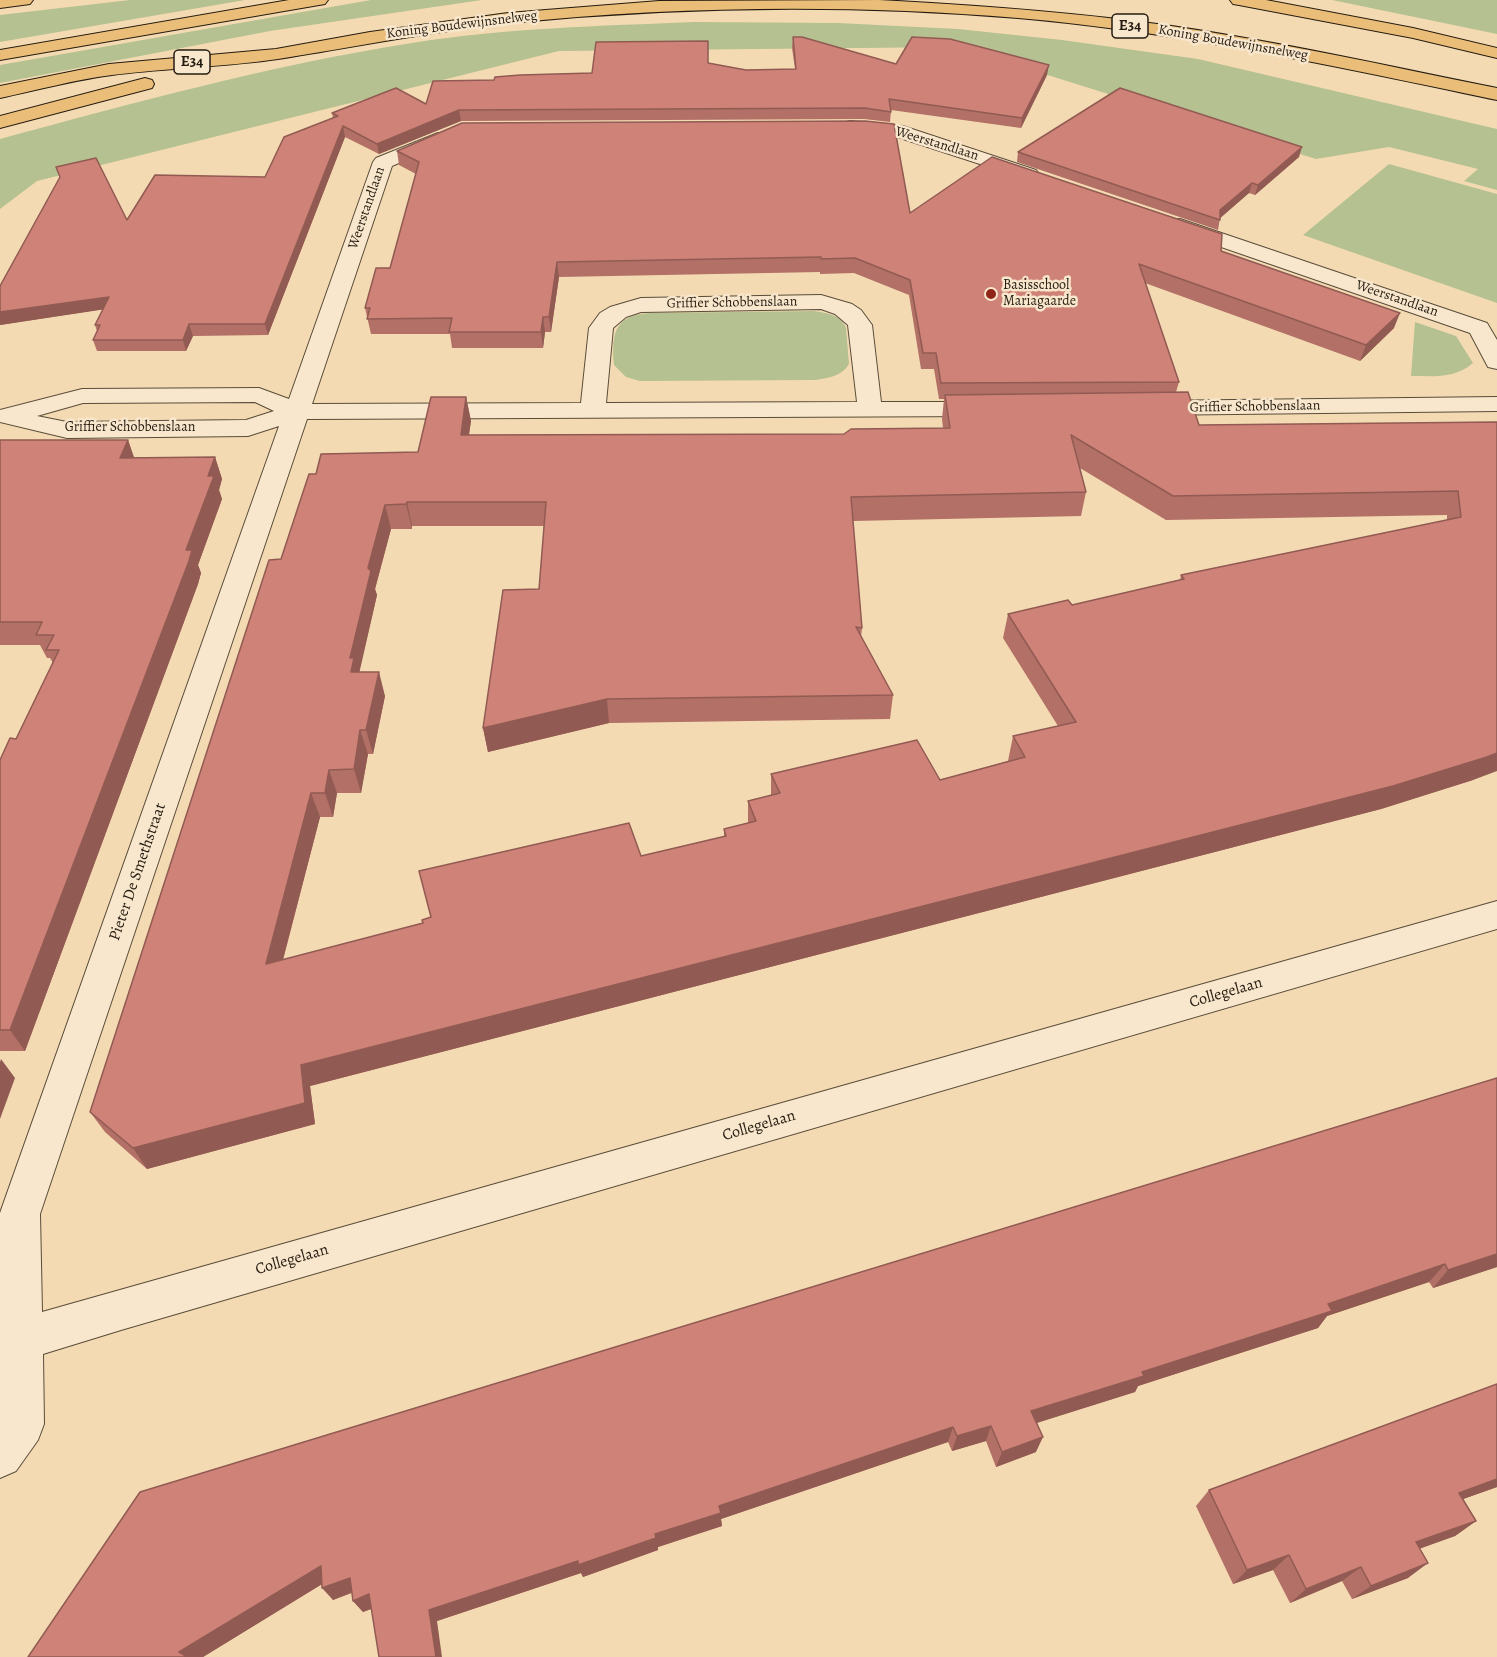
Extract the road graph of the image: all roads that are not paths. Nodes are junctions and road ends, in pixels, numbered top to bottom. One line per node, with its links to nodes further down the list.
1 (24, 0): 4 (highway)
2 (318, 0): 7 (highway)
3 (1239, 0): 5 (highway)
4 (0, 3)
5 (1497, 53)
6 (276, 54): 8 (highway, Koning Boudewijnsnelweg / E34); 9 (highway, Koning Boudewijnsnelweg / E34); 10 (highway)
7 (0, 55)
8 (0, 92)
9 (1497, 94)
10 (0, 122)
11 (828, 127): 13 (street, Weerstandlaan)
12 (461, 129): 21 (street, Weerstandlaan)
13 (1045, 179)
14 (1165, 220): 15 (street, Weerstandlaan)
15 (1497, 362)
16 (1497, 404): 17 (street, Griffier Schobbenslaan)
17 (1120, 408)
18 (1014, 409): 20 (street, Griffier Schobbenslaan)
19 (593, 410): 20 (street, Griffier Schobbenslaan); 20 (street, Griffier Schobbenslaan); 21 (street, Griffier Schobbenslaan)
20 (870, 410)
21 (297, 412): 22 (street, Griffier Schobbenslaan); 22 (street, Griffier Schobbenslaan); 24 (street, Pieter De Smethstraat)
22 (3, 416)
23 (1497, 915): 24 (street, Collegelaan)
24 (11, 1343): 25 (street)
25 (0, 1455)

